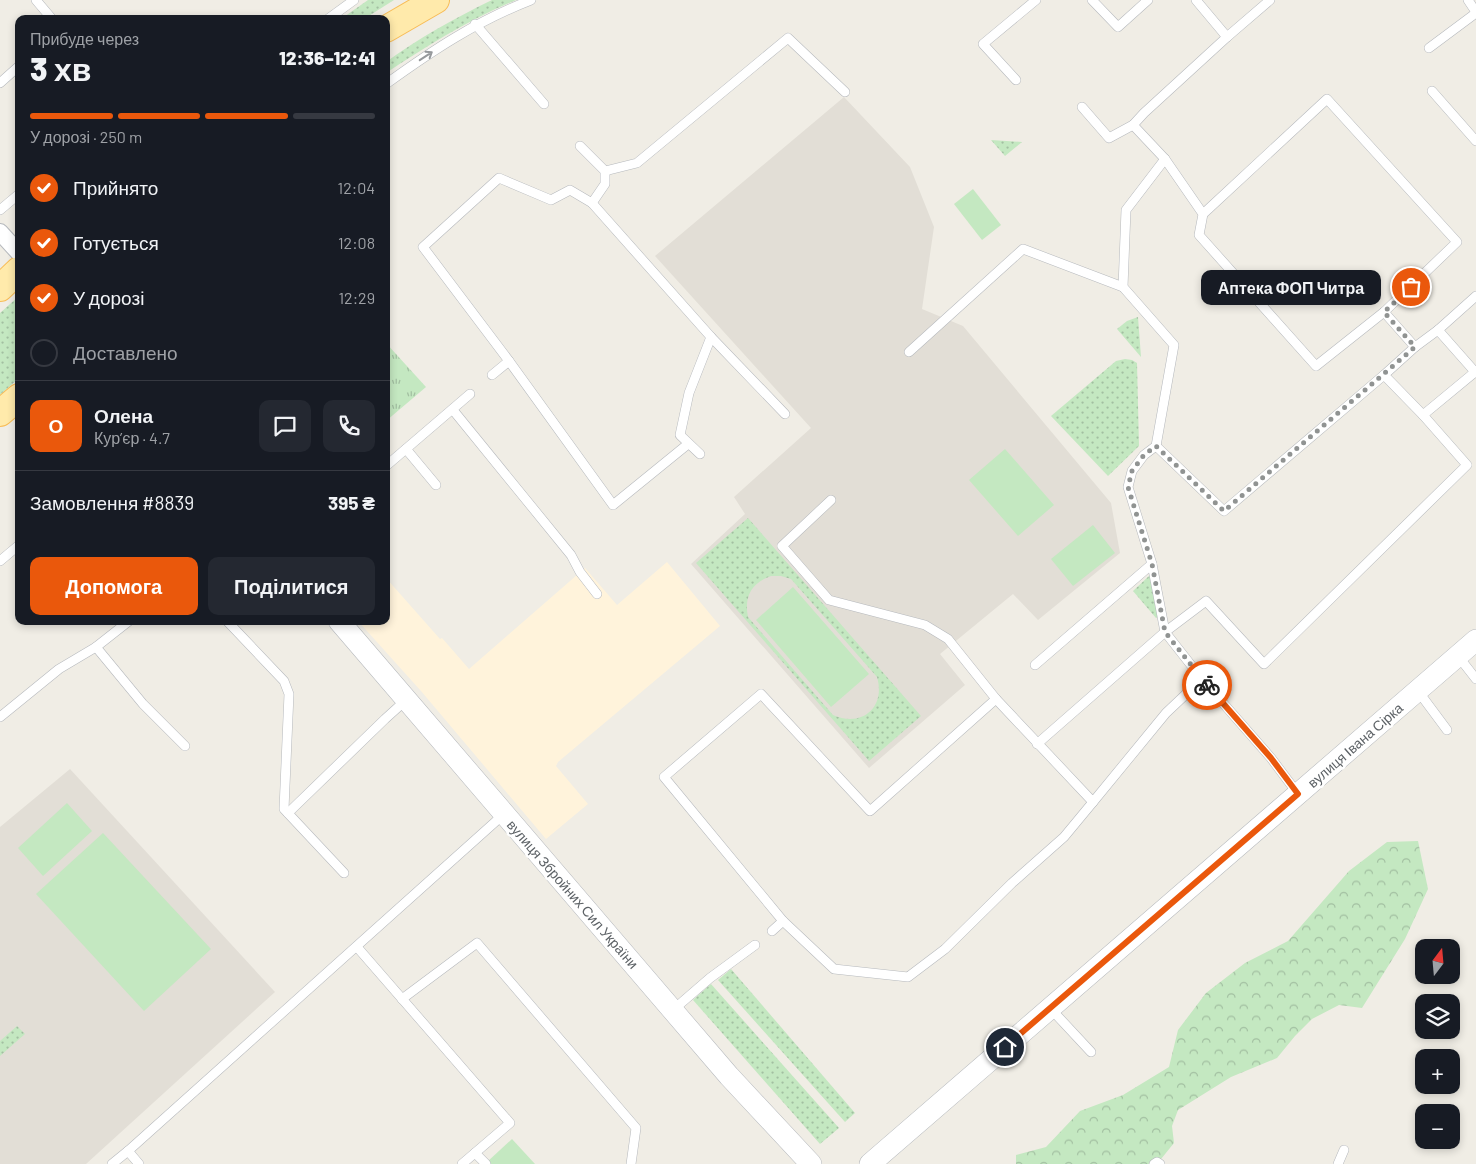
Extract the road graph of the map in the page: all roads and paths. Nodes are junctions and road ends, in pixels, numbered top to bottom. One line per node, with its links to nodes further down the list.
1 (36, 0): 12 (lane)
2 (354, 0): 13 (lane)
3 (436, 0): 15 (main road)
4 (531, 0): 14 (lane)
5 (1036, 0): 19 (lane)
6 (1092, 0): 7 (lane)
7 (1148, 0)
8 (1196, 0): 16 (lane)
9 (1270, 0): 16 (lane)
10 (1468, 0): 11 (lane)
11 (1476, 12): 17 (lane)
12 (49, 15)
13 (333, 15)
14 (475, 24): 20 (lane, one-way to 14); 24 (lane)
15 (390, 27)
16 (1227, 37): 26 (lane)
17 (1429, 48)
18 (15, 70): 21 (lane)
19 (1016, 80)
20 (390, 81)
21 (0, 83)
22 (1432, 91): 27 (lane)
23 (845, 92): 30 (lane)
24 (544, 104)
25 (1082, 107): 26 (lane)
26 (1133, 125): 29 (lane)
27 (1476, 141)
28 (580, 146): 30 (lane)
29 (1165, 160): 34 (lane); 38 (lane)
30 (605, 170): 32 (lane)
31 (15, 197): 33 (lane)
32 (592, 203): 43 (lane); 46 (lane)
33 (0, 210)
34 (1203, 214): 41 (lane); 41 (lane)
35 (0, 232): 36 (street)
36 (15, 249)
37 (15, 274): 39 (main road)
38 (1123, 287): 45 (lane); 57 (lane)
39 (0, 288)
40 (1476, 296): 42 (lane)
41 (1384, 312): 44 (lane)
42 (1438, 330): 44 (lane); 47 (lane)
43 (711, 337): 54 (lane); 56 (lane)
44 (1415, 347): 49 (lane)
45 (909, 352)
46 (509, 361): 48 (lane); 56 (lane)
47 (1475, 373): 55 (lane)
48 (492, 375)
49 (1384, 375): 55 (lane); 57 (lane)
50 (470, 394): 52 (lane)
51 (15, 400): 53 (main road)
52 (452, 410): 58 (lane); 66 (lane)
53 (0, 413)
54 (785, 414)
55 (1423, 415): 70 (lane)
56 (688, 444): 59 (lane)
57 (1156, 446): 65 (lane)
58 (406, 450): 60 (lane); 61 (lane)
59 (700, 454)
60 (390, 463)
61 (436, 485)
62 (831, 500): 78 (lane)
63 (15, 548): 64 (lane)
64 (0, 561)
65 (1152, 564): 70 (lane); 74 (lane)
66 (597, 594)
67 (124, 625): 72 (lane)
68 (231, 625): 86 (lane)
69 (342, 625): 79 (street, вулиця Збройних Сил України)
70 (1165, 632): 75 (lane); 82 (lane)
71 (1476, 640): 73 (street, вулиця Івана Сірка)
72 (96, 647): 80 (lane); 83 (lane)
73 (1458, 656): 76 (lane); 77 (street, вулиця Івана Сірка)
74 (1035, 665)
75 (1202, 679): 84 (lane); 85 (lane)
76 (1476, 679)
77 (1418, 691): 81 (lane); 84 (street, вулиця Івана Сірка)
78 (996, 699): 82 (lane); 89 (lane)
79 (407, 700): 86 (lane); 87 (street, вулиця Збройних Сил України)
80 (0, 717)
81 (1447, 730)
82 (1037, 744): 85 (lane)
83 (185, 746)
84 (1298, 794): 94 (street, вулиця Івана Сірка)
85 (1093, 802): 89 (lane)
86 (288, 813): 88 (lane)
87 (504, 814): 92 (lane); 95 (street, вулиця Збройних Сил України)
88 (344, 873)
89 (784, 921): 90 (lane)
90 (772, 931)
91 (755, 946): 95 (lane)
92 (357, 948): 93 (lane); 98 (lane)
93 (402, 999): 99 (lane); 104 (lane)
94 (1050, 1008): 96 (lane); 106 (street, вулиця Івана Сірка)
95 (672, 1010): 105 (street, вулиця Збройних Сил України)
96 (1092, 1052)
97 (1344, 1150): 109 (lane)
98 (128, 1152): 100 (lane); 101 (lane)
99 (475, 1152): 102 (lane); 103 (lane)
100 (112, 1164)
101 (139, 1164)
102 (462, 1164)
103 (486, 1164)
104 (631, 1164)
105 (811, 1164)
106 (870, 1164)
107 (1154, 1164): 108 (lane)
108 (1160, 1164)
109 (1338, 1164)

